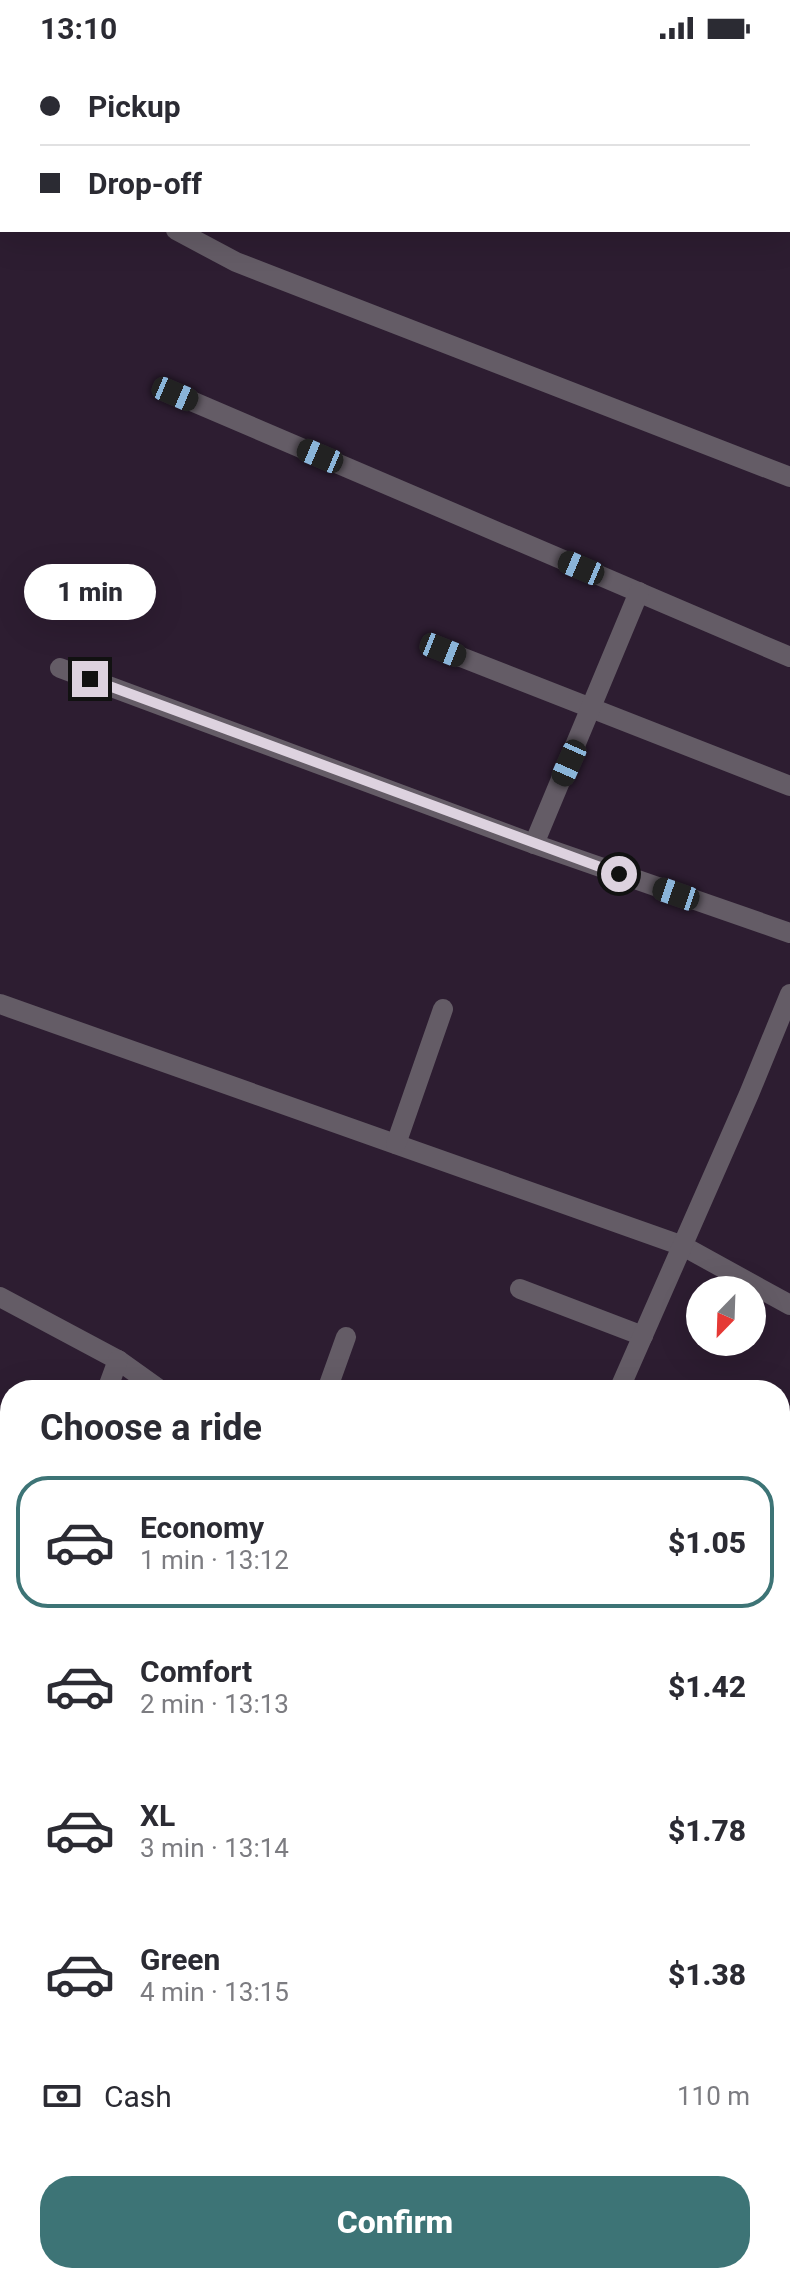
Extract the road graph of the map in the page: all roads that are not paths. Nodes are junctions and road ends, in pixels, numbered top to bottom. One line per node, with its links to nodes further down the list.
1 (180, 232): 3 (street)
2 (175, 394): 4 (street)
3 (790, 477)
4 (639, 592): 6 (street); 8 (street)
5 (443, 650): 8 (street)
6 (790, 657)
7 (60, 668): 10 (street)
8 (592, 709): 9 (street); 10 (street)
9 (790, 786)
10 (534, 844): 11 (street)
11 (790, 933)
12 (790, 994): 15 (street)
13 (0, 1004): 16 (street)
14 (443, 1009): 16 (street)
15 (786, 1015): 17 (street)
16 (396, 1144): 17 (street)
17 (683, 1246): 20 (street); 21 (street)
18 (520, 1289): 21 (street)
19 (0, 1297): 23 (street)
20 (790, 1305)
21 (643, 1336): 27 (street)
22 (346, 1337): 26 (street)
23 (118, 1360): 24 (street); 25 (street)
24 (111, 1380)
25 (146, 1380)
26 (331, 1380)
27 (623, 1380)

